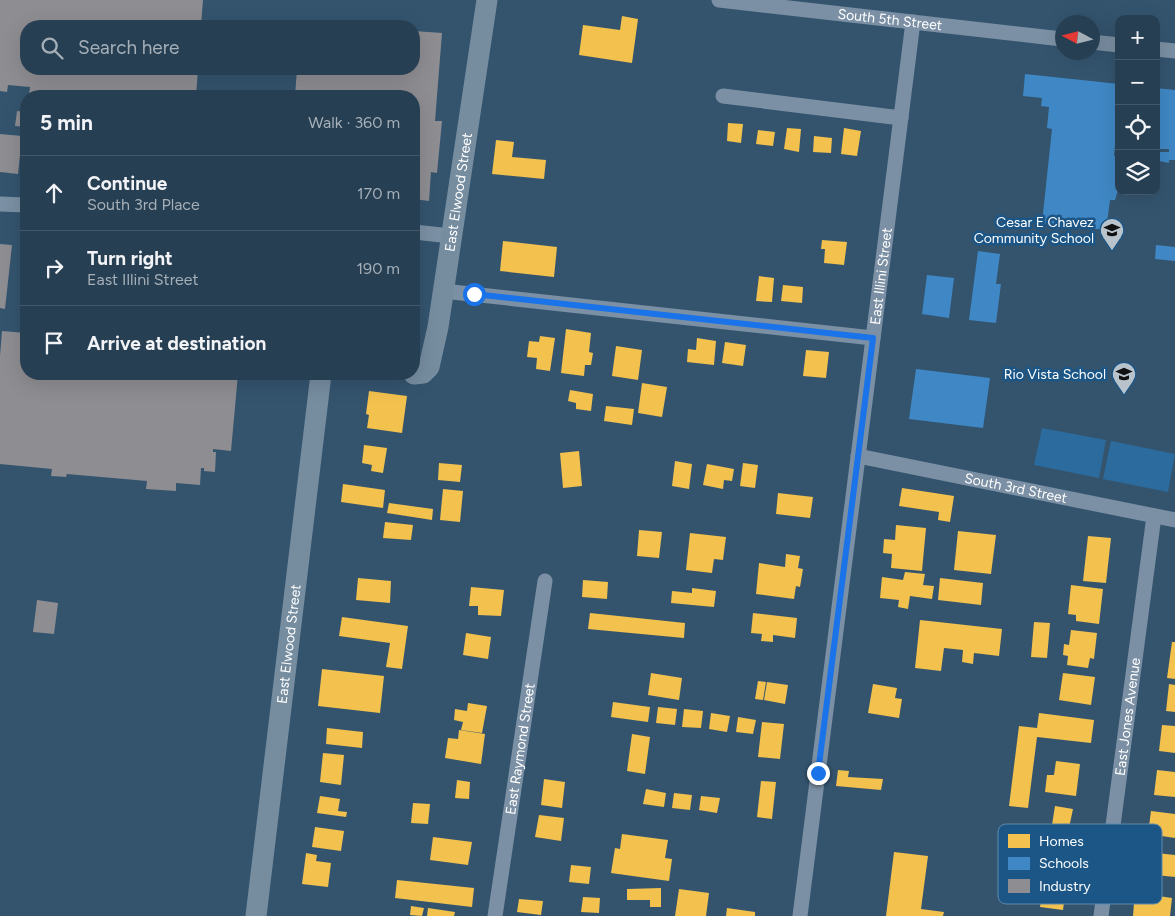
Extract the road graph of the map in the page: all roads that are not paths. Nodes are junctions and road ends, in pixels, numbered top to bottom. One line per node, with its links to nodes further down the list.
1 (487, 0): 14 (street, East Elwood Street)
2 (719, 0): 3 (street, South 5th Street)
3 (913, 22): 4 (street, South 5th Street); 10 (street, East Illini Street)
4 (1055, 38)
5 (1100, 43): 6 (street)
6 (1115, 45)
7 (1160, 49): 8 (street)
8 (1175, 51)
9 (723, 96): 10 (street)
10 (901, 118): 16 (street, East Illini Street)
11 (0, 204): 12 (street)
12 (20, 206)
13 (420, 233): 14 (street)
14 (451, 236): 15 (street, East Elwood Street)
15 (443, 291): 16 (street); 17 (street, East Elwood Street)
16 (873, 338): 19 (street, East Illini Street)
17 (420, 373)
18 (320, 380): 24 (street, East Elwood Street)
19 (858, 456): 20 (street, South 3rd Street); 26 (street, East Illini Street)
20 (1154, 516): 21 (street, South 3rd Street); 23 (street, East Jones Avenue)
21 (1175, 520)
22 (545, 581): 25 (street, East Raymond Street)
23 (1113, 824)
24 (256, 916)
25 (495, 916)
26 (800, 916)

